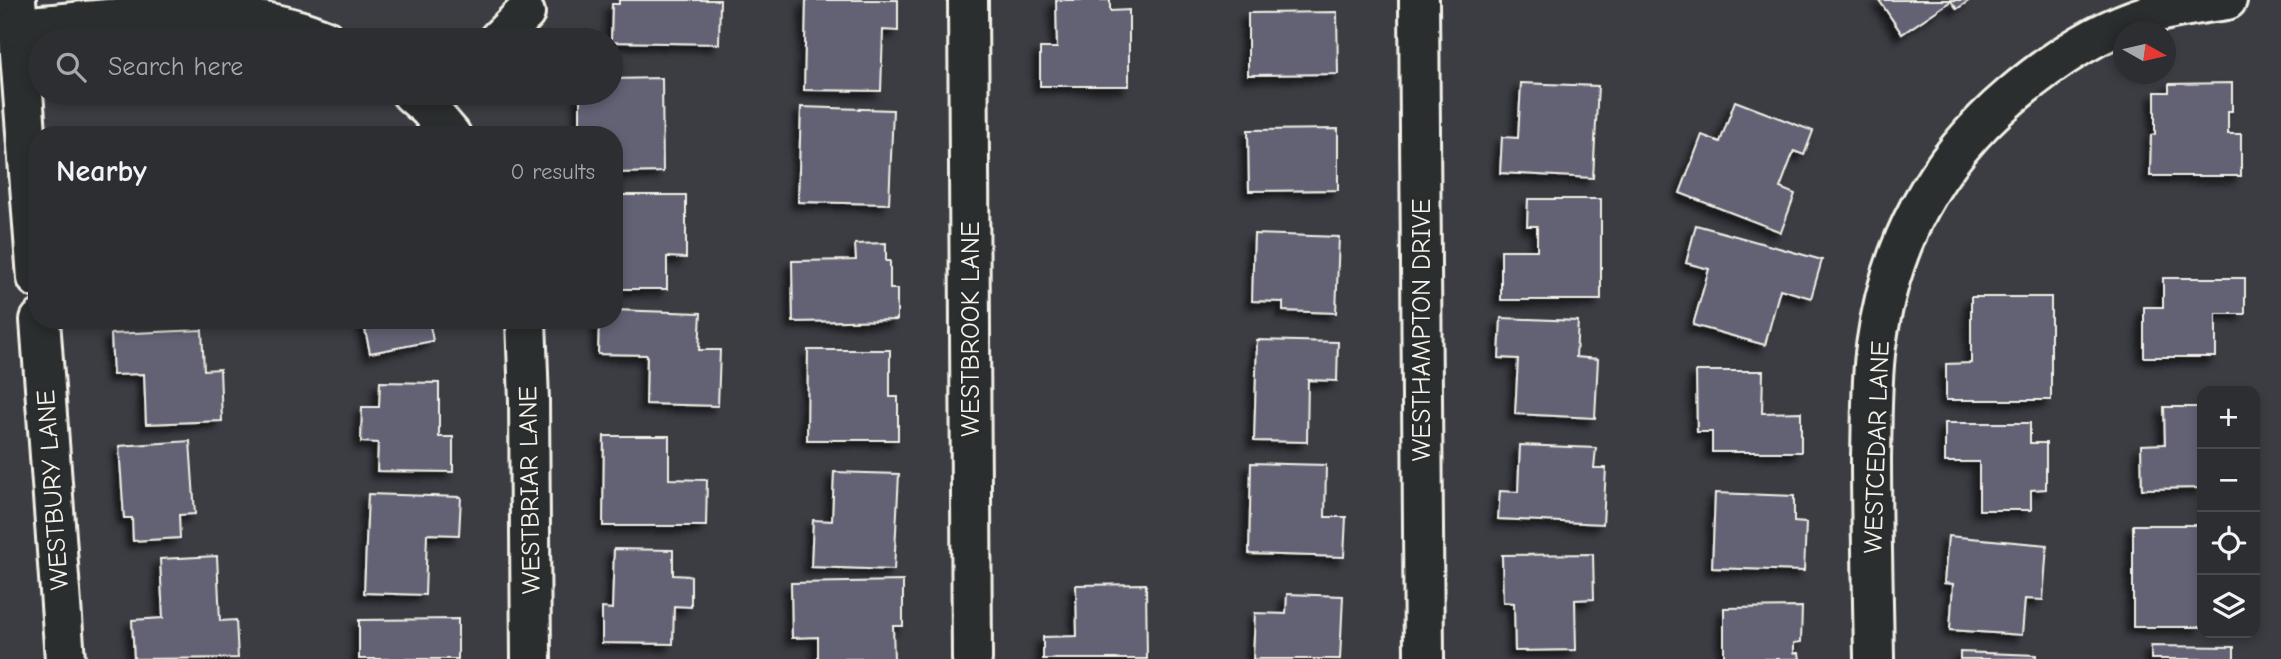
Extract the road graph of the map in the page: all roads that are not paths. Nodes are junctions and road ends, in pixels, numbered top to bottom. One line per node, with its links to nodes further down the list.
1 (968, 0): 13 (street, WESTBROOK LANE)
2 (1419, 0): 14 (street, WESTHAMPTON DRIVE)
3 (2227, 0): 15 (street, WESTCEDAR LANE)
4 (18, 13): 6 (street); 8 (street)
5 (525, 13): 7 (street)
6 (289, 28)
7 (510, 28)
8 (28, 152)
9 (41, 329): 11 (street, WESTBURY LANE)
10 (526, 329): 12 (street, WESTBRIAR LANE)
11 (65, 659)
12 (531, 659)
13 (972, 659)
14 (1424, 659)
15 (1874, 659)

